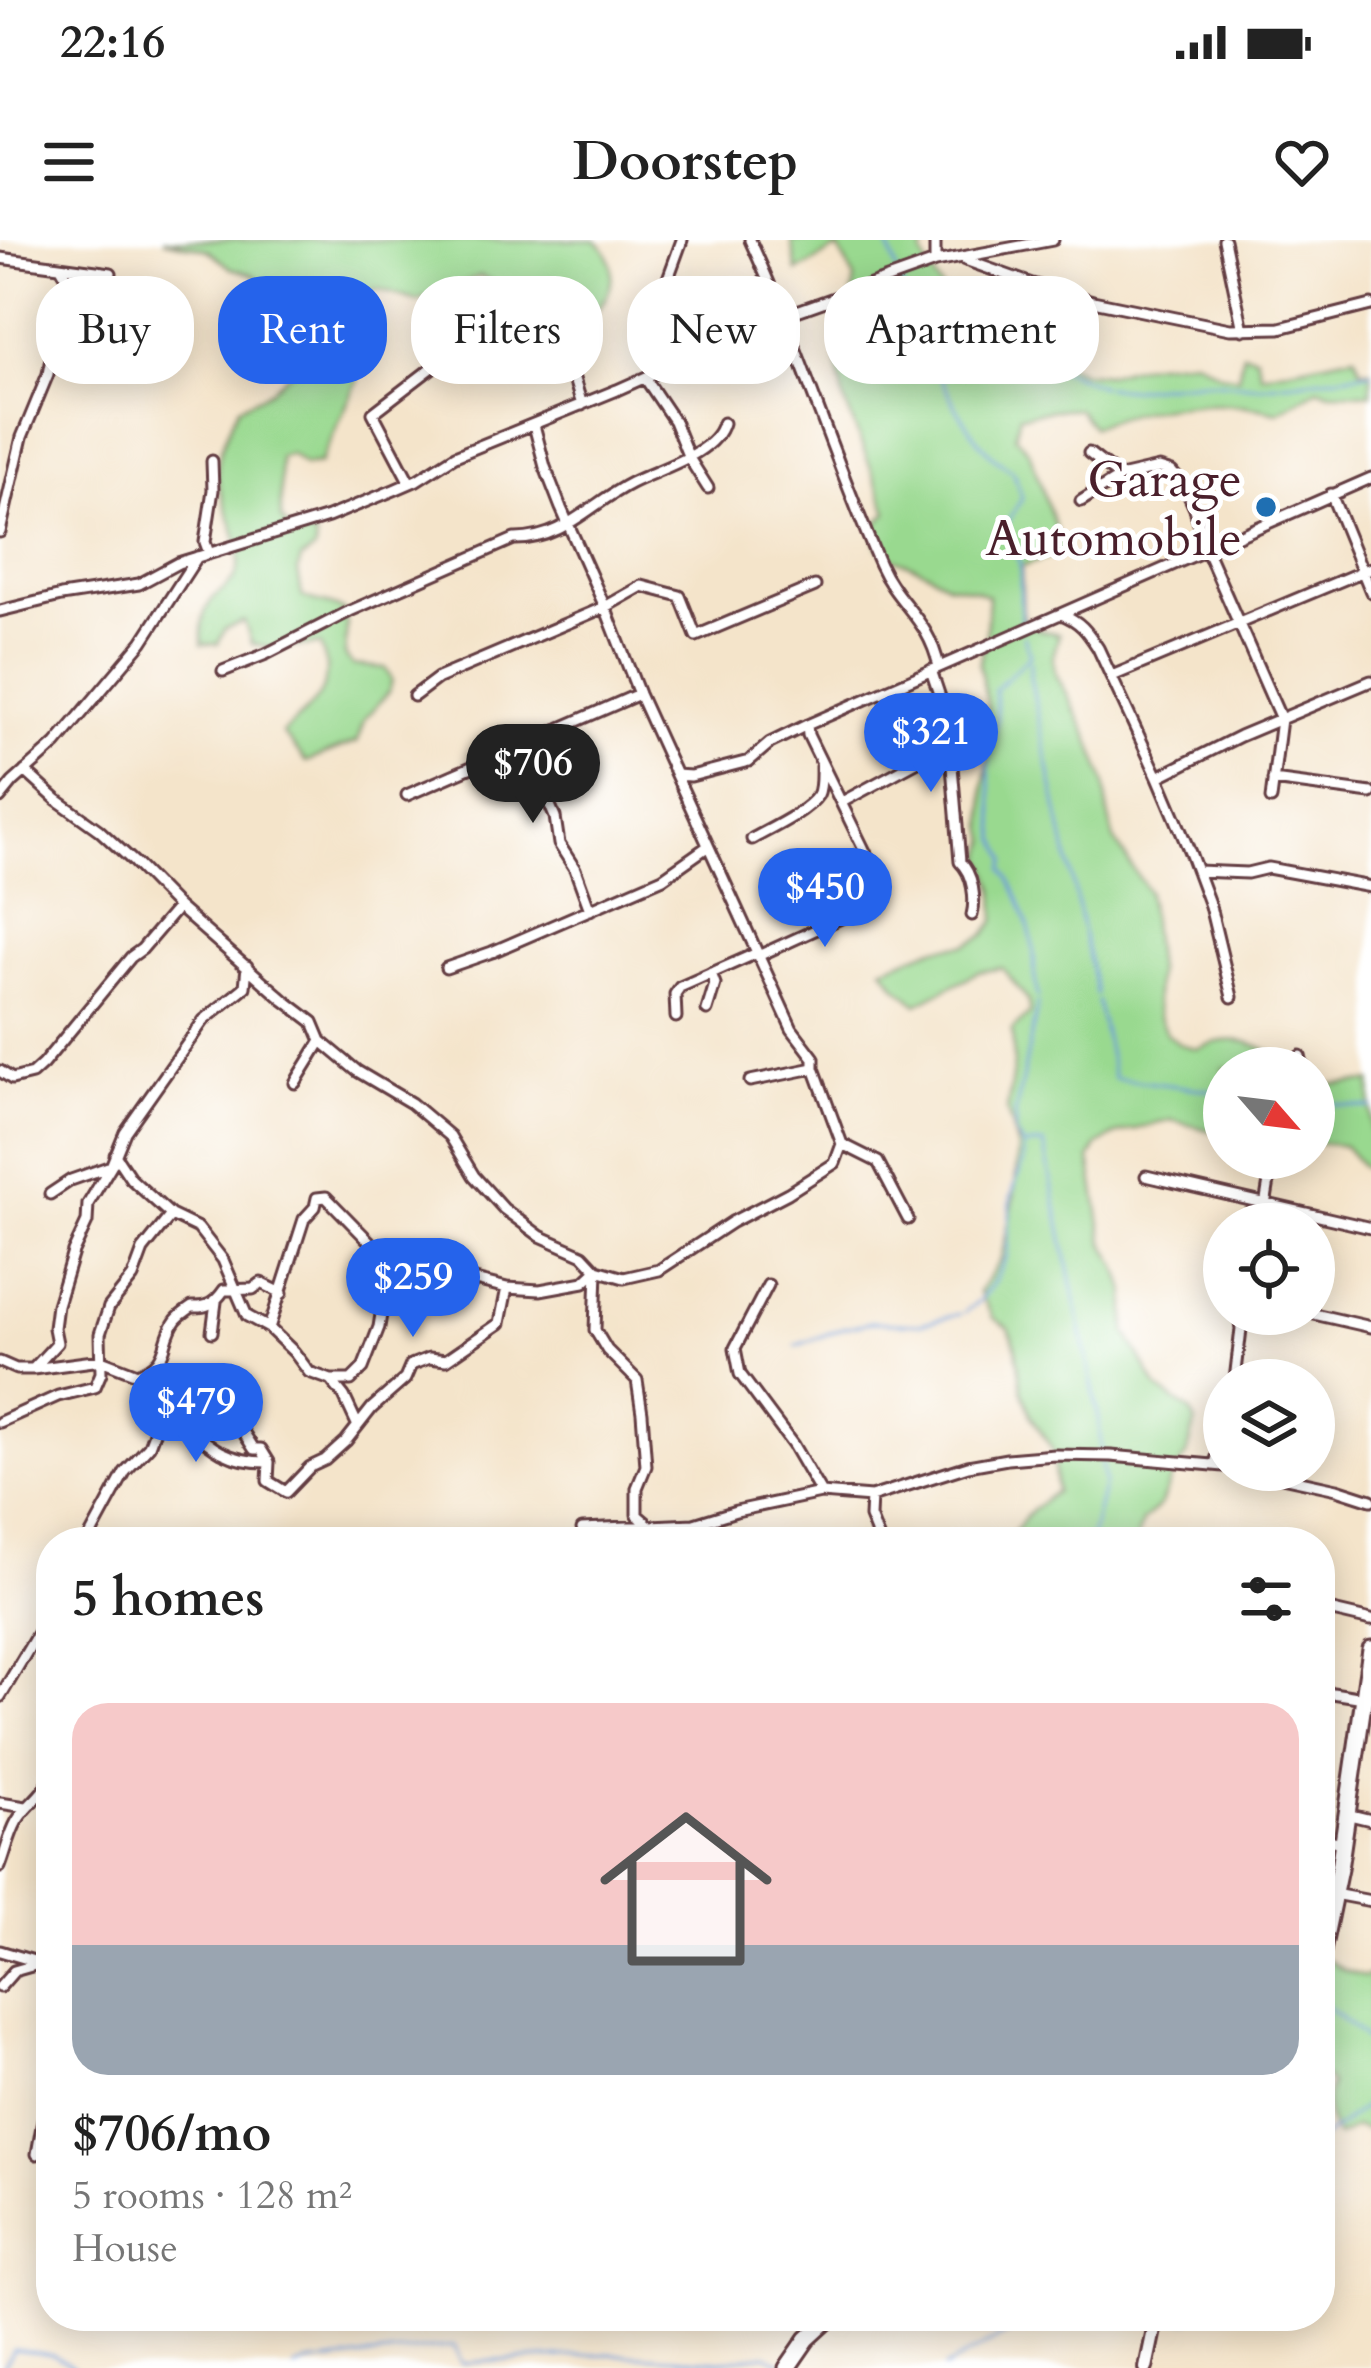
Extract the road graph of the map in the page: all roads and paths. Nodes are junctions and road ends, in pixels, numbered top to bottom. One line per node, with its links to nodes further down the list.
1 (682, 240): 11 (street)
2 (750, 240): 12 (street)
3 (935, 240): 8 (street)
4 (1053, 240): 6 (street)
5 (1224, 240): 15 (street)
6 (960, 258): 8 (street); 15 (street)
7 (0, 259): 9 (street)
8 (935, 262): 14 (street)
9 (61, 267): 10 (street); 34 (street)
10 (111, 273)
11 (669, 276)
12 (766, 276)
13 (1371, 305): 15 (street)
14 (800, 310)
15 (1244, 330)
16 (800, 362): 45 (street)
17 (411, 384): 29 (street)
18 (576, 384): 21 (street)
19 (631, 384): 21 (street)
20 (649, 384): 25 (street)
21 (582, 405): 23 (street)
22 (723, 423): 25 (street)
23 (534, 425): 29 (street); 33 (street)
24 (1089, 453): 27 (street)
25 (689, 458): 30 (street); 33 (street)
26 (212, 461): 36 (street)
27 (1120, 477): 32 (street); 35 (street)
28 (1371, 478): 31 (street)
29 (410, 484): 36 (street)
30 (708, 488)
31 (1331, 494): 35 (street); 37 (street)
32 (1081, 501)
33 (568, 524): 41 (street); 46 (street)
34 (0, 532)
35 (1206, 549): 43 (street); 44 (street)
36 (203, 555): 42 (street); 56 (street)
37 (1366, 569): 39 (street); 44 (street)
38 (815, 586): 41 (street)
39 (1371, 592)
40 (0, 596): 42 (street)
41 (605, 607): 49 (street); 50 (street)
42 (3, 611)
43 (1060, 614): 45 (street); 47 (street)
44 (1238, 624): 47 (street); 52 (street)
45 (935, 669): 51 (street); 53 (street)
46 (223, 671)
47 (1112, 676): 58 (street)
48 (1371, 681): 52 (street)
49 (639, 694): 54 (street); 57 (street)
50 (413, 696)
51 (947, 718): 64 (street); 73 (street)
52 (1281, 719): 58 (street); 59 (street)
53 (807, 725): 55 (street); 57 (street)
54 (532, 740): 61 (street); 72 (street)
55 (821, 761): 64 (street); 65 (street)
56 (26, 771): 62 (street); 71 (street)
57 (676, 775): 66 (street)
58 (1158, 777): 67 (street)
59 (1274, 780): 60 (street); 63 (street)
60 (1371, 794)
61 (406, 795)
62 (0, 798)
63 (1270, 799)
64 (842, 802): 68 (street)
65 (752, 839)
66 (707, 847): 72 (street); 74 (street)
67 (1197, 871): 69 (street); 80 (street)
68 (875, 872)
69 (1371, 887)
70 (874, 903): 74 (street)
71 (178, 907): 75 (street); 85 (street)
72 (590, 910): 76 (street)
73 (972, 915)
74 (758, 954): 77 (street); 84 (street)
75 (248, 966): 78 (street); 79 (street)
76 (446, 968)
77 (711, 973): 81 (street); 82 (street)
78 (267, 984): 79 (street); 83 (street)
79 (245, 987): 89 (street)
80 (1232, 997)
81 (707, 1010)
82 (676, 1017)
83 (321, 1041): 87 (street); 98 (street)
84 (814, 1068): 86 (street); 88 (street)
85 (0, 1071)
86 (751, 1081)
87 (295, 1082)
88 (842, 1144): 94 (street); 98 (street)
89 (114, 1159): 91 (street); 93 (street); 110 (street)
90 (1146, 1176): 92 (street)
91 (50, 1194)
92 (1262, 1203)
93 (171, 1215): 100 (street); 108 (street)
94 (908, 1219)
95 (1335, 1220): 96 (street)
96 (1371, 1228)
97 (422, 1259): 101 (street); 102 (street); 112 (street)
98 (597, 1270): 101 (street); 127 (street)
99 (768, 1285): 124 (street)
100 (235, 1288): 102 (street); 103 (street); 106 (street)
101 (507, 1288): 118 (street)
102 (282, 1293): 106 (street)
103 (216, 1301): 107 (street); 111 (street)
104 (1335, 1319): 105 (street)
105 (1371, 1327)
106 (269, 1328): 112 (street)
107 (212, 1332)
108 (101, 1360): 110 (street); 111 (street); 117 (street)
109 (0, 1363): 110 (street)
110 (33, 1370)
111 (137, 1374): 114 (street)
112 (331, 1380): 118 (street)
113 (236, 1396): 119 (street)
114 (147, 1397): 115 (street); 116 (street)
115 (179, 1418): 116 (street); 120 (street)
116 (158, 1422): 128 (street)
117 (0, 1423)
118 (356, 1424): 121 (street)
119 (254, 1449): 120 (street); 121 (street)
120 (249, 1462): 121 (street)
121 (269, 1462)
122 (1203, 1464): 125 (street)
123 (1335, 1489): 126 (street)
124 (820, 1493): 125 (street); 127 (street)
125 (871, 1497): 130 (street)
126 (1371, 1500)
127 (650, 1526): 129 (street)
128 (95, 1527)
129 (627, 1527)
130 (874, 1527)
131 (1335, 1612): 132 (street)
132 (1371, 1620)
133 (36, 1636): 136 (street)
134 (1371, 1649): 137 (highway)
135 (1335, 1693): 137 (street)
136 (0, 1696)
137 (1364, 1698): 138 (highway)
138 (1364, 1738): 142 (highway)
139 (36, 1799): 141 (street)
140 (2, 1804): 141 (street); 144 (street)
141 (26, 1807): 144 (street)
142 (1346, 1814): 143 (street); 146 (highway)
143 (1371, 1820)
144 (14, 1826): 147 (street)
145 (1335, 1841): 146 (street)
146 (1342, 1843): 148 (highway)
147 (0, 1867)
148 (1335, 1888)
149 (1335, 1894): 150 (street)
150 (1371, 1901)
151 (0, 1951): 152 (street)
152 (36, 1962)
153 (36, 1967): 154 (street)
154 (0, 1987)
155 (816, 2331): 157 (highway)
156 (1154, 2331): 158 (street)
157 (788, 2368)
158 (1146, 2368)

